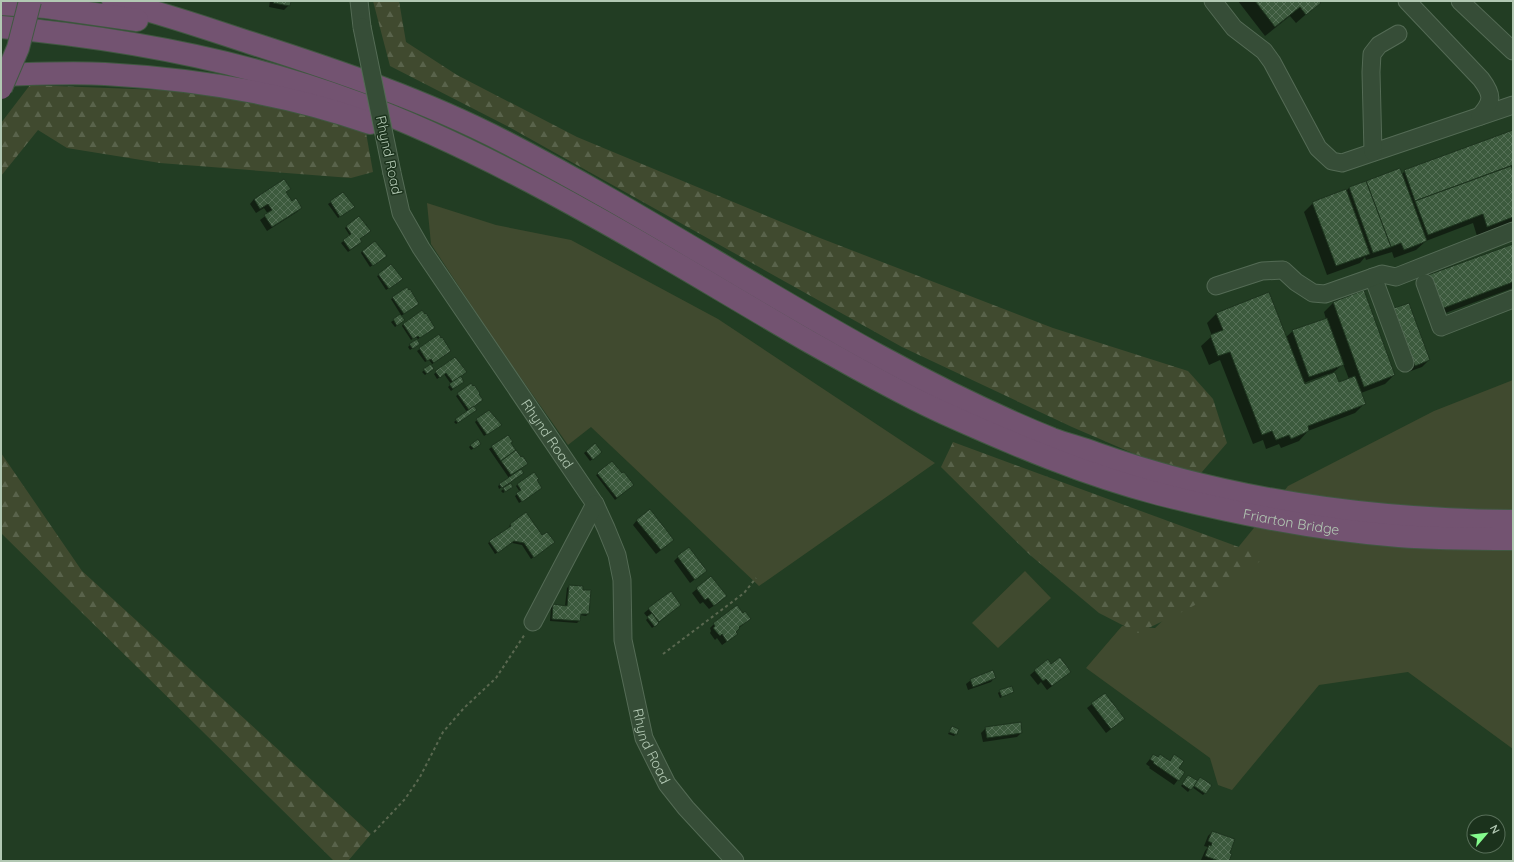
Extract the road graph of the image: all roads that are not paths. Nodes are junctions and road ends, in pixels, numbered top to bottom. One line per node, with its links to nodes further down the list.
1 (30, 1): 13 (highway, bridge)
2 (113, 1): 11 (highway)
3 (359, 1): 15 (street, Rhynd Road, bridge)
4 (1213, 1): 17 (street)
5 (1407, 1): 16 (street)
6 (1460, 1): 10 (street)
7 (1, 4): 11 (highway)
8 (1, 27): 15 (highway)
9 (1398, 34): 17 (street)
10 (1513, 51)
11 (297, 58): 25 (highway)
12 (1, 74): 18 (highway)
13 (1, 88)
14 (1513, 105): 16 (street)
15 (380, 112): 18 (highway); 26 (street, Rhynd Road, bridge)
16 (1480, 116): 17 (street)
17 (1373, 152)
18 (540, 186): 25 (highway)
19 (1513, 231): 20 (street)
20 (1373, 277): 22 (street); 24 (street)
21 (1425, 283): 23 (street)
22 (1216, 286)
23 (1513, 299)
24 (1405, 363)
25 (1078, 458): 27 (highway, Friarton Bridge); 28 (highway, Friarton Bridge)
26 (595, 504): 29 (street); 30 (street, Rhynd Road)
27 (1513, 521)
28 (1513, 539)
29 (533, 622)
30 (735, 861)

